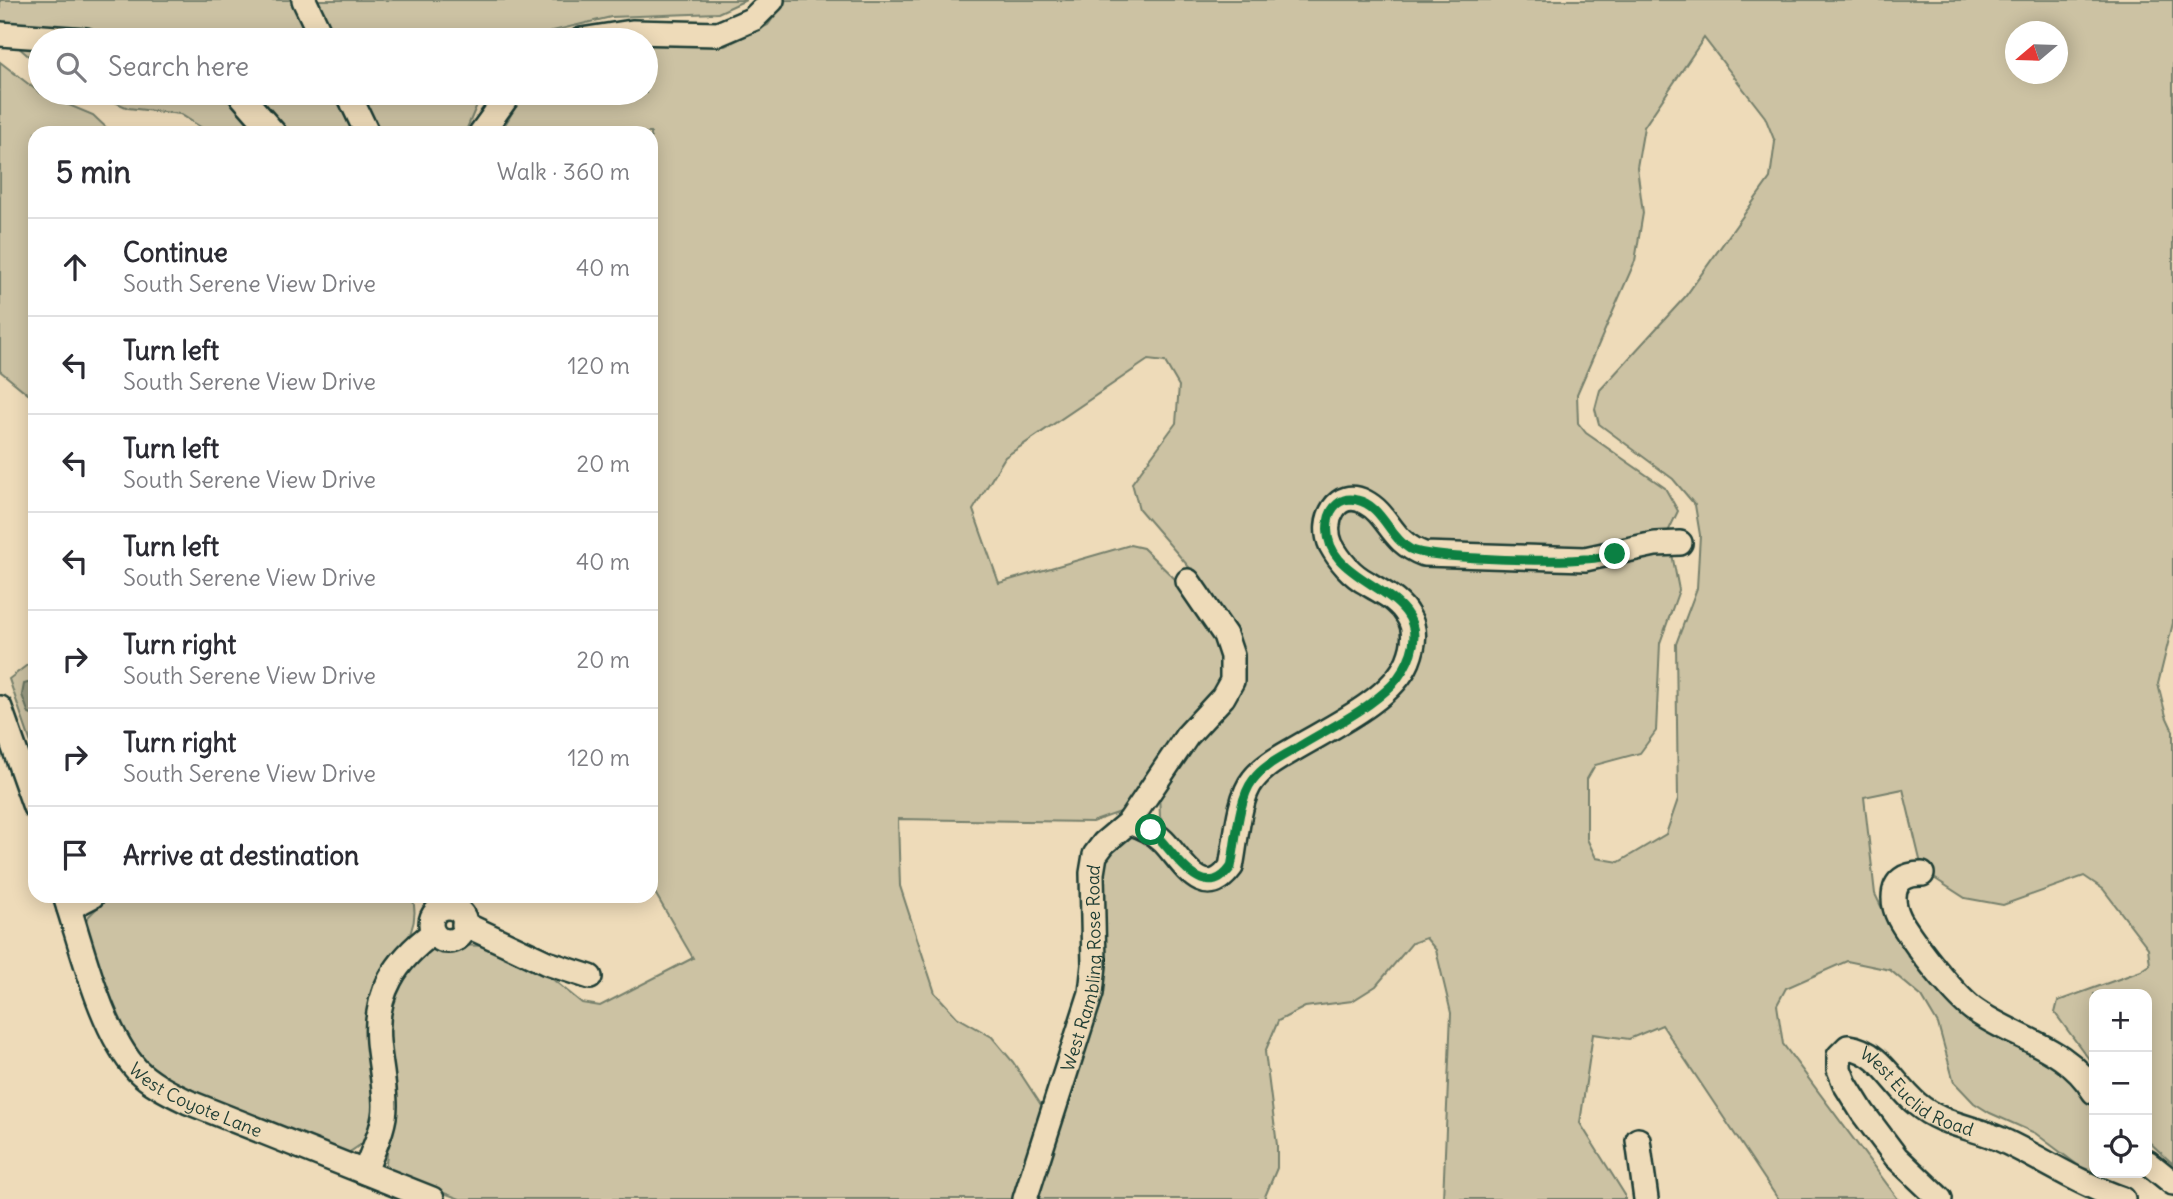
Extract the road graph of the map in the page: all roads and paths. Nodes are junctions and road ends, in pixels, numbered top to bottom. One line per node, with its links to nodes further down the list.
1 (304, 0): 3 (street)
2 (772, 0): 4 (street)
3 (317, 28)
4 (658, 33)
5 (0, 34): 6 (street)
6 (28, 36)
7 (250, 105): 10 (street)
8 (353, 105): 11 (street)
9 (501, 105): 12 (street)
10 (268, 126)
11 (363, 126)
12 (486, 126)
13 (1680, 543): 18 (street)
14 (1188, 581): 18 (street, West Rambling Rose Road)
15 (0, 708): 16 (street)
16 (9, 758): 17 (street)
17 (28, 794)
18 (1129, 822): 30 (street, West Rambling Rose Road)
19 (1922, 874): 23 (street)
20 (67, 903): 26 (street, West Coyote Lane)
21 (430, 915): 22 (street); 26 (street)
22 (590, 977)
23 (2089, 1084)
24 (1638, 1140): 31 (street)
25 (2152, 1166): 27 (street)
26 (365, 1172): 29 (street, West Coyote Lane)
27 (2173, 1183)
28 (2173, 1193): 34 (street)
29 (432, 1199)
30 (1025, 1199)
31 (1646, 1199)
32 (1940, 1199): 33 (street, West Euclid Road)
33 (2123, 1199)
34 (2170, 1199)

